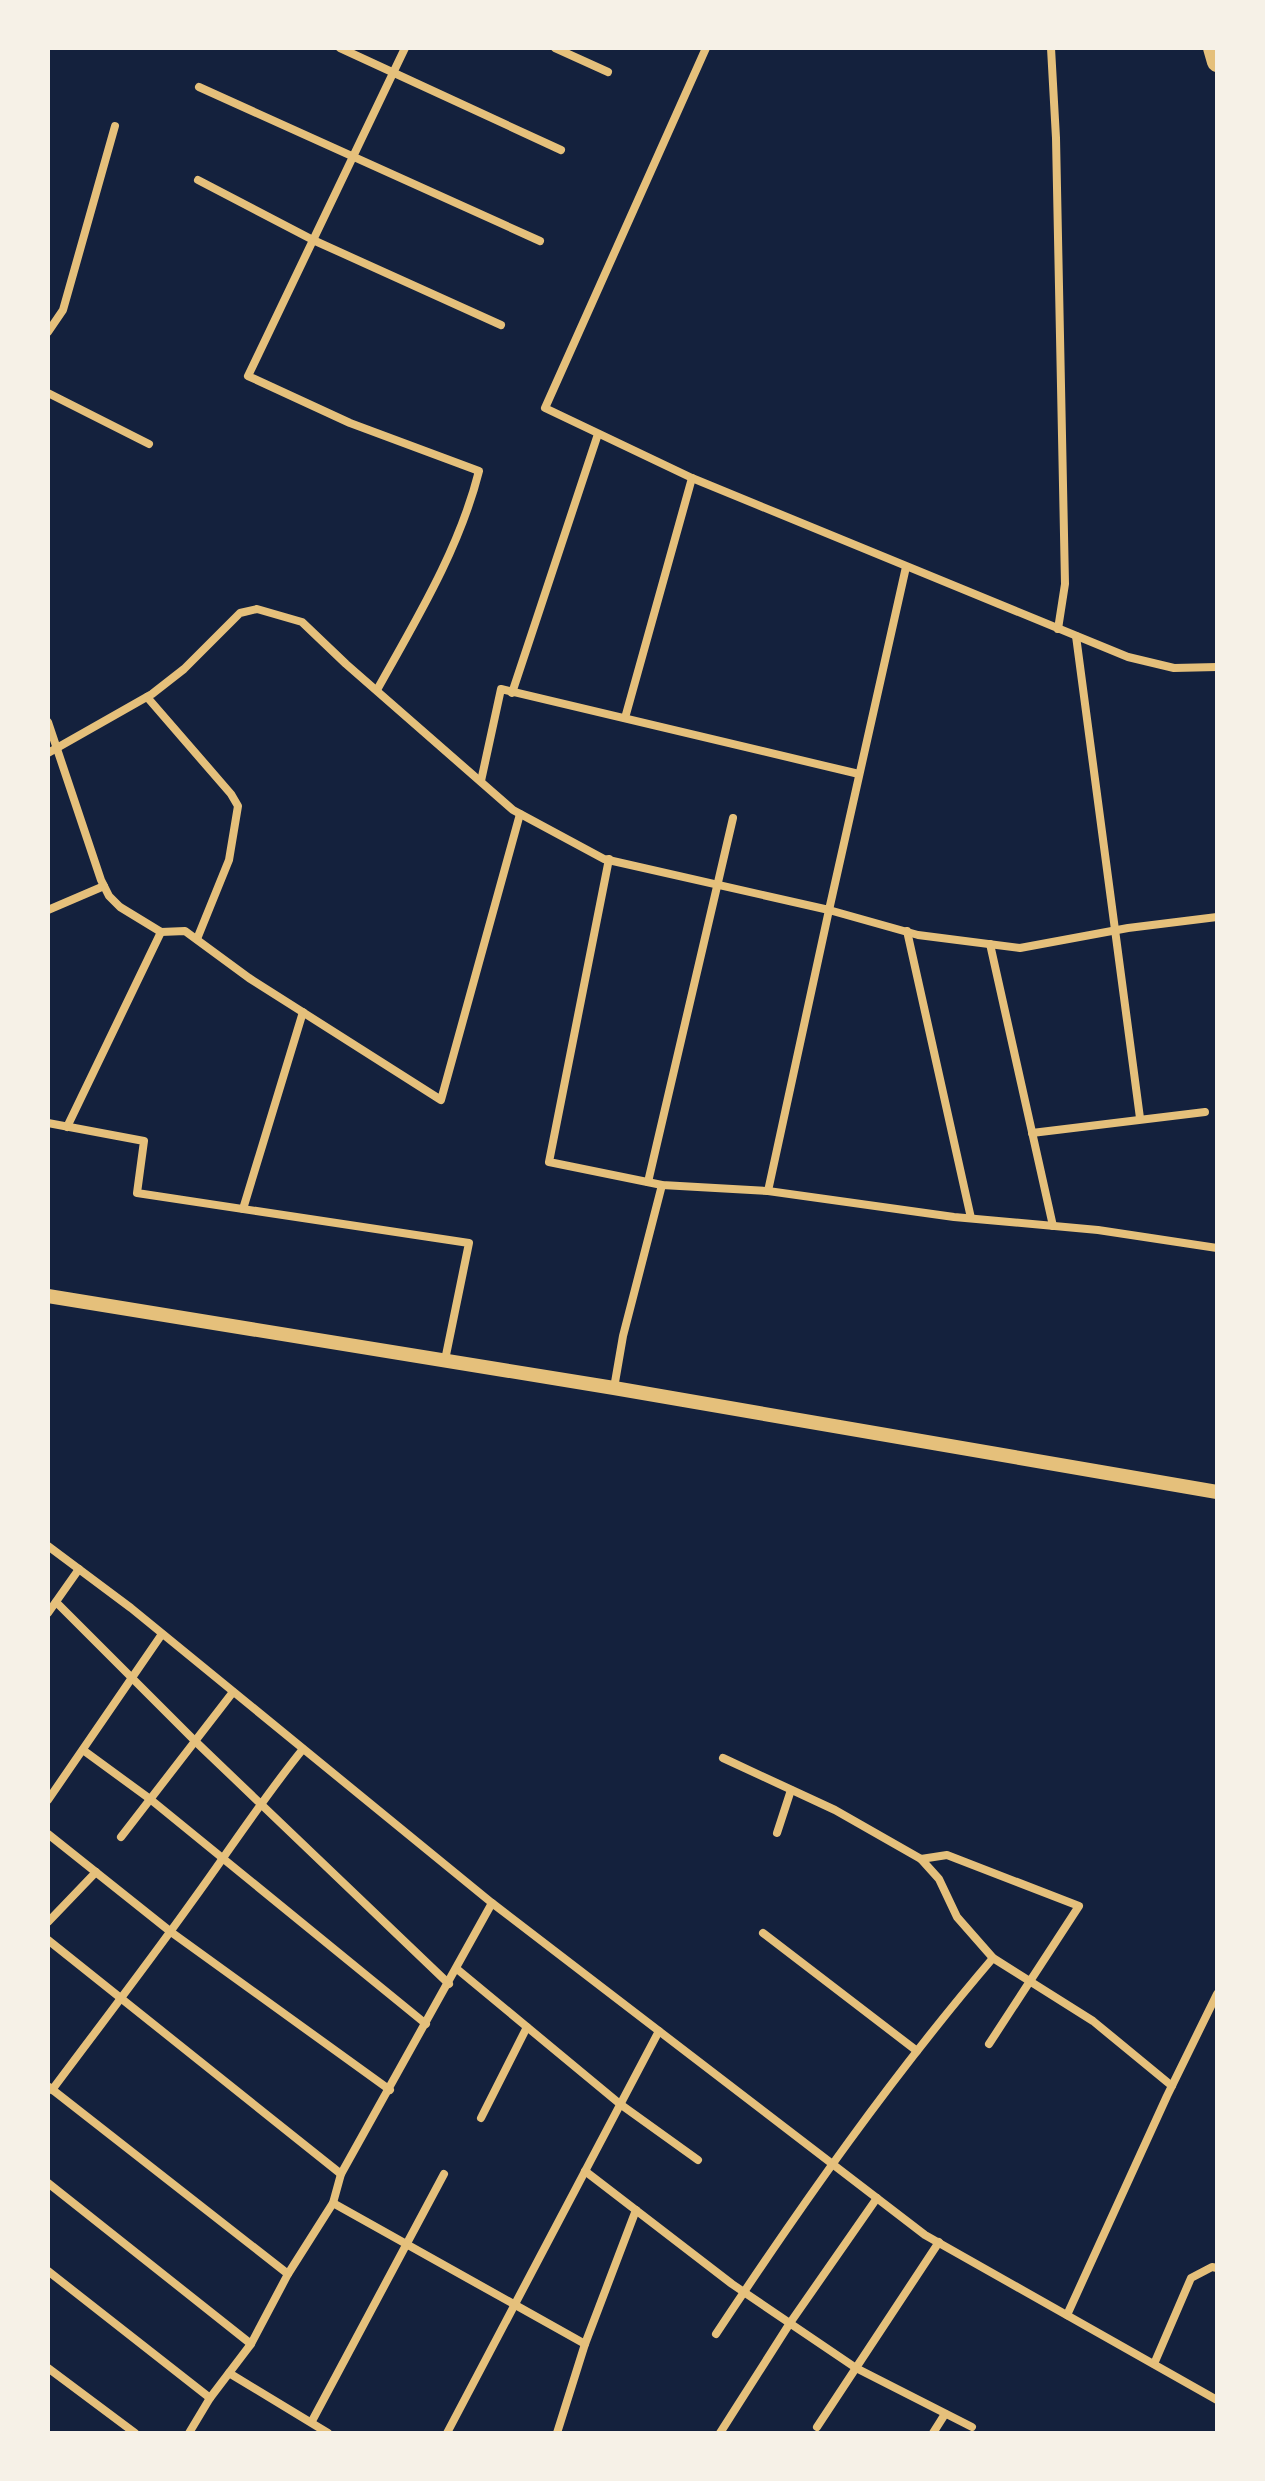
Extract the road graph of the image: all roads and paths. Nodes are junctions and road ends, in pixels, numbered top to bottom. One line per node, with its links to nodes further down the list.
1 (340, 48): 8 (street)
2 (405, 48): 8 (street)
3 (555, 48): 9 (street)
4 (706, 48): 20 (street)
5 (1051, 48): 24 (street)
6 (1213, 48): 7 (highway)
7 (1217, 62)
8 (393, 72): 12 (street); 13 (street)
9 (608, 72)
10 (199, 87): 13 (street)
11 (115, 126): 18 (street)
12 (561, 150)
13 (353, 157): 15 (street); 16 (street)
14 (198, 180): 15 (street)
15 (313, 240): 17 (street); 27 (street)
16 (540, 241)
17 (501, 325)
18 (48, 332)
19 (48, 393): 21 (street)
20 (598, 434): 22 (street); 28 (street)
21 (149, 444)
22 (692, 478): 23 (street); 30 (street)
23 (906, 567): 24 (street); 34 (street)
24 (1058, 629): 25 (street)
25 (1076, 636): 26 (street); 44 (street)
26 (1217, 667)
27 (377, 690): 29 (street); 35 (street)
28 (512, 693): 30 (street); 35 (street)
29 (147, 697): 32 (street); 47 (street)
30 (625, 718): 34 (street)
31 (48, 722): 32 (street)
32 (58, 749): 33 (street); 40 (street)
33 (48, 753)
34 (859, 774): 42 (street)
35 (481, 781): 36 (street)
36 (520, 814): 38 (street); 49 (street)
37 (733, 818): 39 (street)
38 (609, 859): 39 (street); 55 (street)
39 (718, 885): 42 (street); 55 (street)
40 (104, 886): 41 (street); 46 (street)
41 (48, 910)
42 (829, 910): 45 (street); 57 (street)
43 (1217, 917): 44 (street)
44 (1115, 930): 48 (street); 51 (street)
45 (907, 931): 48 (street); 59 (street)
46 (161, 932): 47 (street); 53 (street)
47 (197, 939): 49 (street)
48 (990, 944): 54 (street)
49 (303, 1012): 58 (street)
50 (1205, 1112): 51 (street)
51 (1140, 1118): 54 (street)
52 (48, 1123): 53 (street)
53 (67, 1127): 58 (street)
54 (1032, 1133): 60 (street)
55 (648, 1182): 56 (street)
56 (662, 1185): 57 (street); 64 (street)
57 (768, 1191): 59 (street)
58 (243, 1209): 63 (street)
59 (971, 1218): 60 (street)
60 (1053, 1226): 61 (street)
61 (1217, 1248)
62 (48, 1296): 63 (street)
63 (445, 1360): 64 (street)
64 (614, 1388): 65 (street)
65 (1217, 1492)
66 (48, 1546): 67 (street)
67 (79, 1569): 68 (street); 70 (street)
68 (56, 1602): 69 (street); 71 (street)
69 (48, 1613)
70 (162, 1634): 71 (street); 72 (street)
71 (132, 1678): 73 (street); 75 (street)
72 (233, 1692): 73 (street); 74 (street)
73 (195, 1741): 78 (street); 80 (street)
74 (303, 1749): 80 (street); 87 (street)
75 (83, 1750): 78 (street); 79 (street)
76 (723, 1758): 77 (street)
77 (791, 1790): 81 (street); 85 (street)
78 (150, 1799): 83 (street); 84 (street)
79 (48, 1800)
80 (259, 1803): 84 (street); 95 (street)
81 (777, 1833)
82 (48, 1834): 86 (street)
83 (121, 1837)
84 (224, 1858): 89 (street); 98 (street)
85 (921, 1859): 92 (street); 94 (street)
86 (96, 1872): 88 (street); 89 (street)
87 (492, 1903): 93 (street); 100 (street)
88 (48, 1922)
89 (171, 1932): 97 (street); 105 (street)
90 (763, 1933): 102 (street)
91 (48, 1940): 97 (street)
92 (993, 1958): 94 (street); 102 (street)
93 (457, 1969): 95 (street); 99 (street)
94 (1031, 1980): 101 (street); 103 (street)
95 (449, 1984): 98 (street)
96 (1217, 1994): 103 (street)
97 (122, 1999): 104 (street); 111 (street)
98 (426, 2024): 105 (street)
99 (527, 2027): 106 (street); 107 (street)
100 (659, 2031): 106 (street); 109 (street)
101 (989, 2044)
102 (917, 2051): 109 (street)
103 (1172, 2086): 124 (street)
104 (50, 2088): 121 (street)
105 (390, 2090): 111 (street)
106 (620, 2104): 108 (street); 110 (street)
107 (481, 2118)
108 (698, 2160)
109 (831, 2163): 114 (street); 122 (street)
110 (585, 2171): 116 (street); 123 (street)
111 (341, 2174): 115 (street)
112 (444, 2174): 118 (street)
113 (48, 2183): 127 (street)
114 (877, 2198): 117 (street); 125 (street)
115 (333, 2203): 118 (street); 121 (street)
116 (636, 2210): 122 (street); 128 (street)
117 (939, 2242): 124 (street); 131 (street)
118 (408, 2245): 123 (street); 136 (street)
119 (1217, 2268): 129 (street)
120 (48, 2271): 133 (street)
121 (288, 2274): 127 (street)
122 (744, 2292): 125 (street); 126 (street)
123 (514, 2303): 128 (street); 142 (street)
124 (1067, 2315): 129 (street)
125 (790, 2323): 131 (street); 144 (street)
126 (716, 2334)
127 (251, 2344): 132 (street)
128 (585, 2344): 143 (street)
129 (1154, 2364): 134 (street)
130 (48, 2368): 139 (street)
131 (856, 2368): 135 (street); 137 (street)
132 (229, 2373): 133 (street); 136 (street)
133 (210, 2398): 140 (street)
134 (1217, 2400)
135 (945, 2414): 138 (street); 145 (street)
136 (312, 2421): 141 (street)
137 (817, 2427)
138 (972, 2427)
139 (135, 2433)
140 (189, 2433)
141 (328, 2433)
142 (447, 2433)
143 (557, 2433)
144 (720, 2433)
145 (933, 2433)

